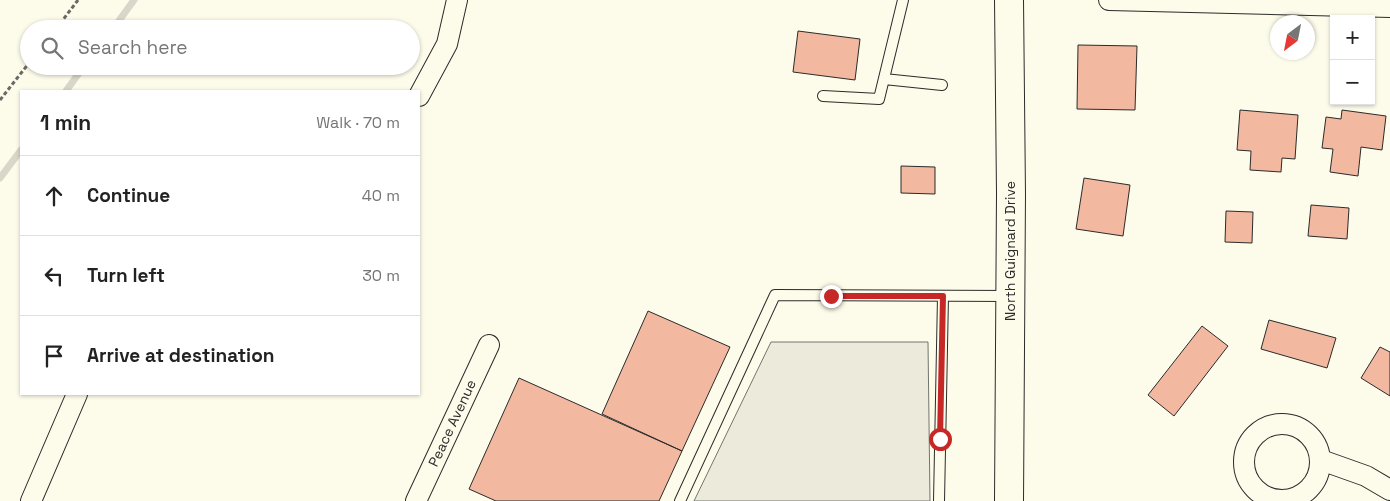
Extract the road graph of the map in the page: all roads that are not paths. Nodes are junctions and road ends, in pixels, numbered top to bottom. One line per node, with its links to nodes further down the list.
1 (457, 0): 9 (street)
2 (903, 0): 7 (lane)
3 (1010, 0): 12 (highway, North Guignard Drive)
4 (1109, 0): 5 (street)
5 (1150, 0): 6 (street)
6 (1390, 7)
7 (884, 79): 8 (lane); 10 (lane)
8 (942, 85)
9 (420, 94)
10 (823, 96)
11 (943, 296): 12 (lane); 19 (lane); 20 (lane)
12 (1010, 296): 21 (highway, North Guignard Drive)
13 (489, 345): 18 (street, Peace Avenue)
14 (77, 395): 17 (street)
15 (1321, 460): 16 (street)
16 (1390, 490)
17 (31, 501)
18 (416, 501)
19 (680, 501)
20 (939, 501)
21 (1009, 501)

